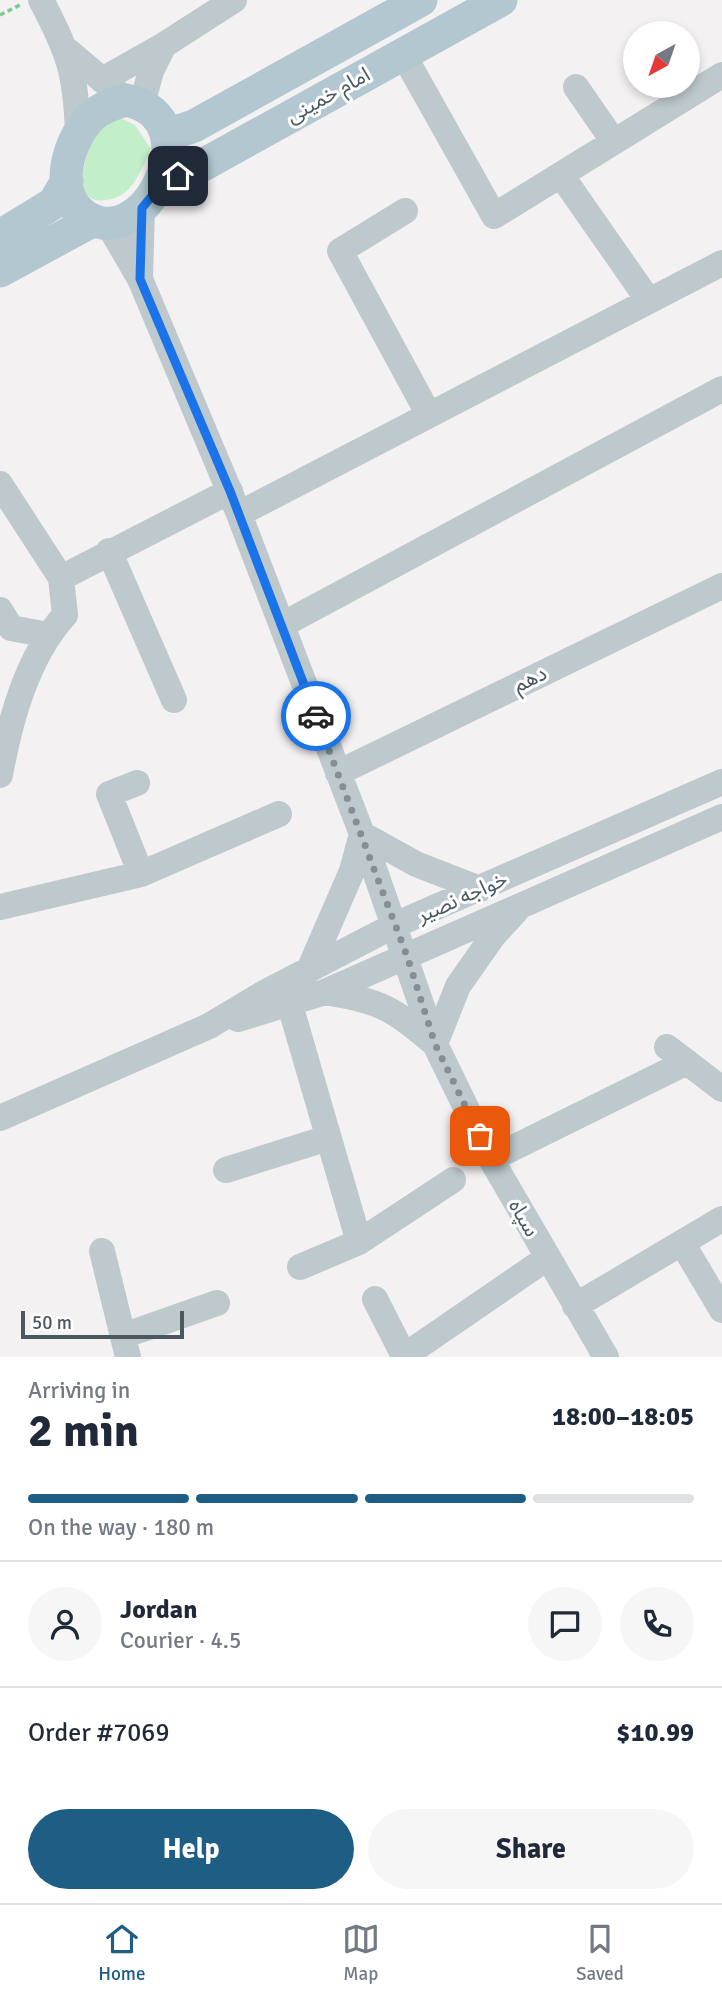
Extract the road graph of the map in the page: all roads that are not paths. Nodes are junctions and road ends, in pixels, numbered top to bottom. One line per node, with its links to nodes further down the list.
1 (41, 0): 6 (street)
2 (234, 0): 5 (street)
3 (421, 0): 11 (main road, امام خمینی)
4 (501, 0): 7 (main road, امام خمینی)
5 (164, 46): 10 (street); 10 (street)
6 (68, 51): 10 (street); 12 (street)
7 (403, 54): 14 (street); 16 (main road, امام خمینی)
8 (722, 75): 13 (street)
9 (576, 87): 13 (street)
10 (123, 95): 11 (main road); 12 (main road)
11 (165, 130): 16 (main road)
12 (78, 134): 15 (main road)
13 (614, 142): 14 (street)
14 (561, 174): 23 (street)
15 (67, 181): 18 (main road); 19 (main road)
16 (149, 199): 18 (main road); 22 (street)
17 (405, 211): 25 (street)
18 (100, 222): 21 (main road); 22 (street, سپاه)
19 (0, 236)
20 (722, 263): 23 (street)
21 (0, 271)
22 (140, 279): 27 (street, سپاه)
23 (649, 301): 25 (street)
24 (722, 390): 32 (street)
25 (429, 415): 27 (street)
26 (0, 484): 29 (street)
27 (235, 503): 28 (street); 32 (street, سپاه)
28 (109, 551): 29 (street); 34 (street)
29 (61, 578): 33 (street)
30 (722, 586): 36 (street, دهم)
31 (0, 610): 33 (street)
32 (282, 625): 36 (street, سپاه)
33 (48, 635): 35 (street)
34 (174, 700)
35 (4, 731): 37 (street)
36 (338, 773): 42 (street, سپاه)
37 (0, 775)
38 (137, 783): 43 (street)
39 (722, 783): 44 (street, خواجه نصیر)
40 (279, 814): 43 (street)
41 (722, 817): 45 (street, خواجه نصیر)
42 (362, 834): 44 (street); 47 (street, سپاه); 49 (street)
43 (141, 874): 46 (street)
44 (480, 889): 47 (street, خواجه نصیر)
45 (523, 904): 48 (street, خواجه نصیر); 53 (street)
46 (0, 907)
47 (394, 925): 48 (street, سپاه); 49 (street, خواجه نصیر)
48 (407, 956): 50 (street, خواجه نصیر); 53 (street, سپاه)
49 (309, 970): 52 (street, خواجه نصیر)
50 (325, 992): 51 (street, خواجه نصیر); 53 (street)
51 (290, 1005): 52 (street, خواجه نصیر); 56 (street)
52 (209, 1026): 55 (street, خواجه نصیر)
53 (435, 1044): 57 (street, سپاه)
54 (722, 1089): 57 (street)
55 (0, 1118)
56 (328, 1138): 58 (street); 61 (street)
57 (491, 1159): 64 (street, سپاه)
58 (226, 1170)
59 (453, 1180): 61 (street)
60 (722, 1219): 62 (street)
61 (359, 1242): 65 (street)
62 (682, 1243): 68 (street); 69 (street)
63 (102, 1251): 70 (street)
64 (547, 1258): 68 (street, سپاه); 71 (street)
65 (300, 1267)
66 (375, 1298): 71 (street)
67 (217, 1303): 70 (street)
68 (575, 1306): 72 (street, سپاه)
69 (722, 1310)
70 (126, 1346)
71 (404, 1356)
72 (606, 1357)

